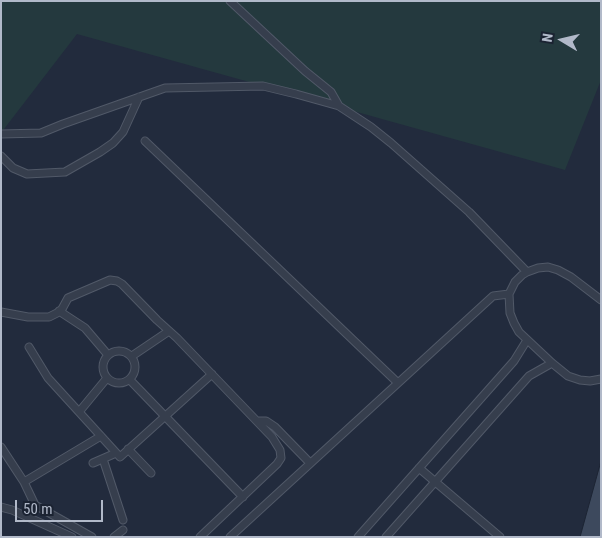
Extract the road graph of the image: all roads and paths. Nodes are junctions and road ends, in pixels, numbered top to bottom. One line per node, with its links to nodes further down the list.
1 (230, 1): 3 (lane)
2 (139, 97): 3 (lane); 4 (lane); 6 (lane)
3 (338, 106): 7 (lane)
4 (1, 134)
5 (145, 141): 22 (lane)
6 (1, 156)
7 (527, 272): 8 (lane); 9 (lane)
8 (509, 294): 13 (lane); 22 (lane)
9 (600, 297)
10 (59, 311): 11 (lane); 12 (lane); 15 (lane)
11 (1, 312)
12 (169, 331): 16 (lane); 18 (lane)
13 (527, 340): 17 (lane); 33 (lane)
14 (29, 347): 23 (lane)
15 (108, 355): 16 (lane); 19 (lane)
16 (132, 356): 21 (lane)
17 (552, 363): 20 (lane); 36 (lane)
18 (212, 374): 24 (lane); 25 (lane)
19 (107, 378): 21 (lane); 23 (lane)
20 (601, 379)
21 (130, 380): 24 (lane)
22 (398, 383): 32 (lane)
23 (79, 412): 26 (lane)
24 (166, 416): 28 (lane); 37 (lane)
25 (257, 420): 32 (lane); 37 (lane)
26 (101, 436): 29 (lane); 35 (lane)
27 (1, 447): 35 (lane)
28 (128, 449): 29 (lane); 34 (lane)
29 (116, 453): 30 (lane)
30 (103, 459): 31 (lane); 39 (lane)
31 (93, 463)
32 (310, 463): 45 (lane)
33 (419, 468): 36 (lane); 46 (lane)
34 (151, 474)
35 (24, 482): 42 (lane)
36 (435, 482): 47 (lane); 48 (lane)
37 (243, 497): 44 (lane)
38 (1, 507): 41 (lane)
39 (123, 520)
40 (123, 530): 43 (lane)
41 (72, 537)
42 (92, 537)
43 (114, 537)
44 (200, 537)
45 (230, 537)
46 (358, 537)
47 (386, 537)
48 (500, 537)

